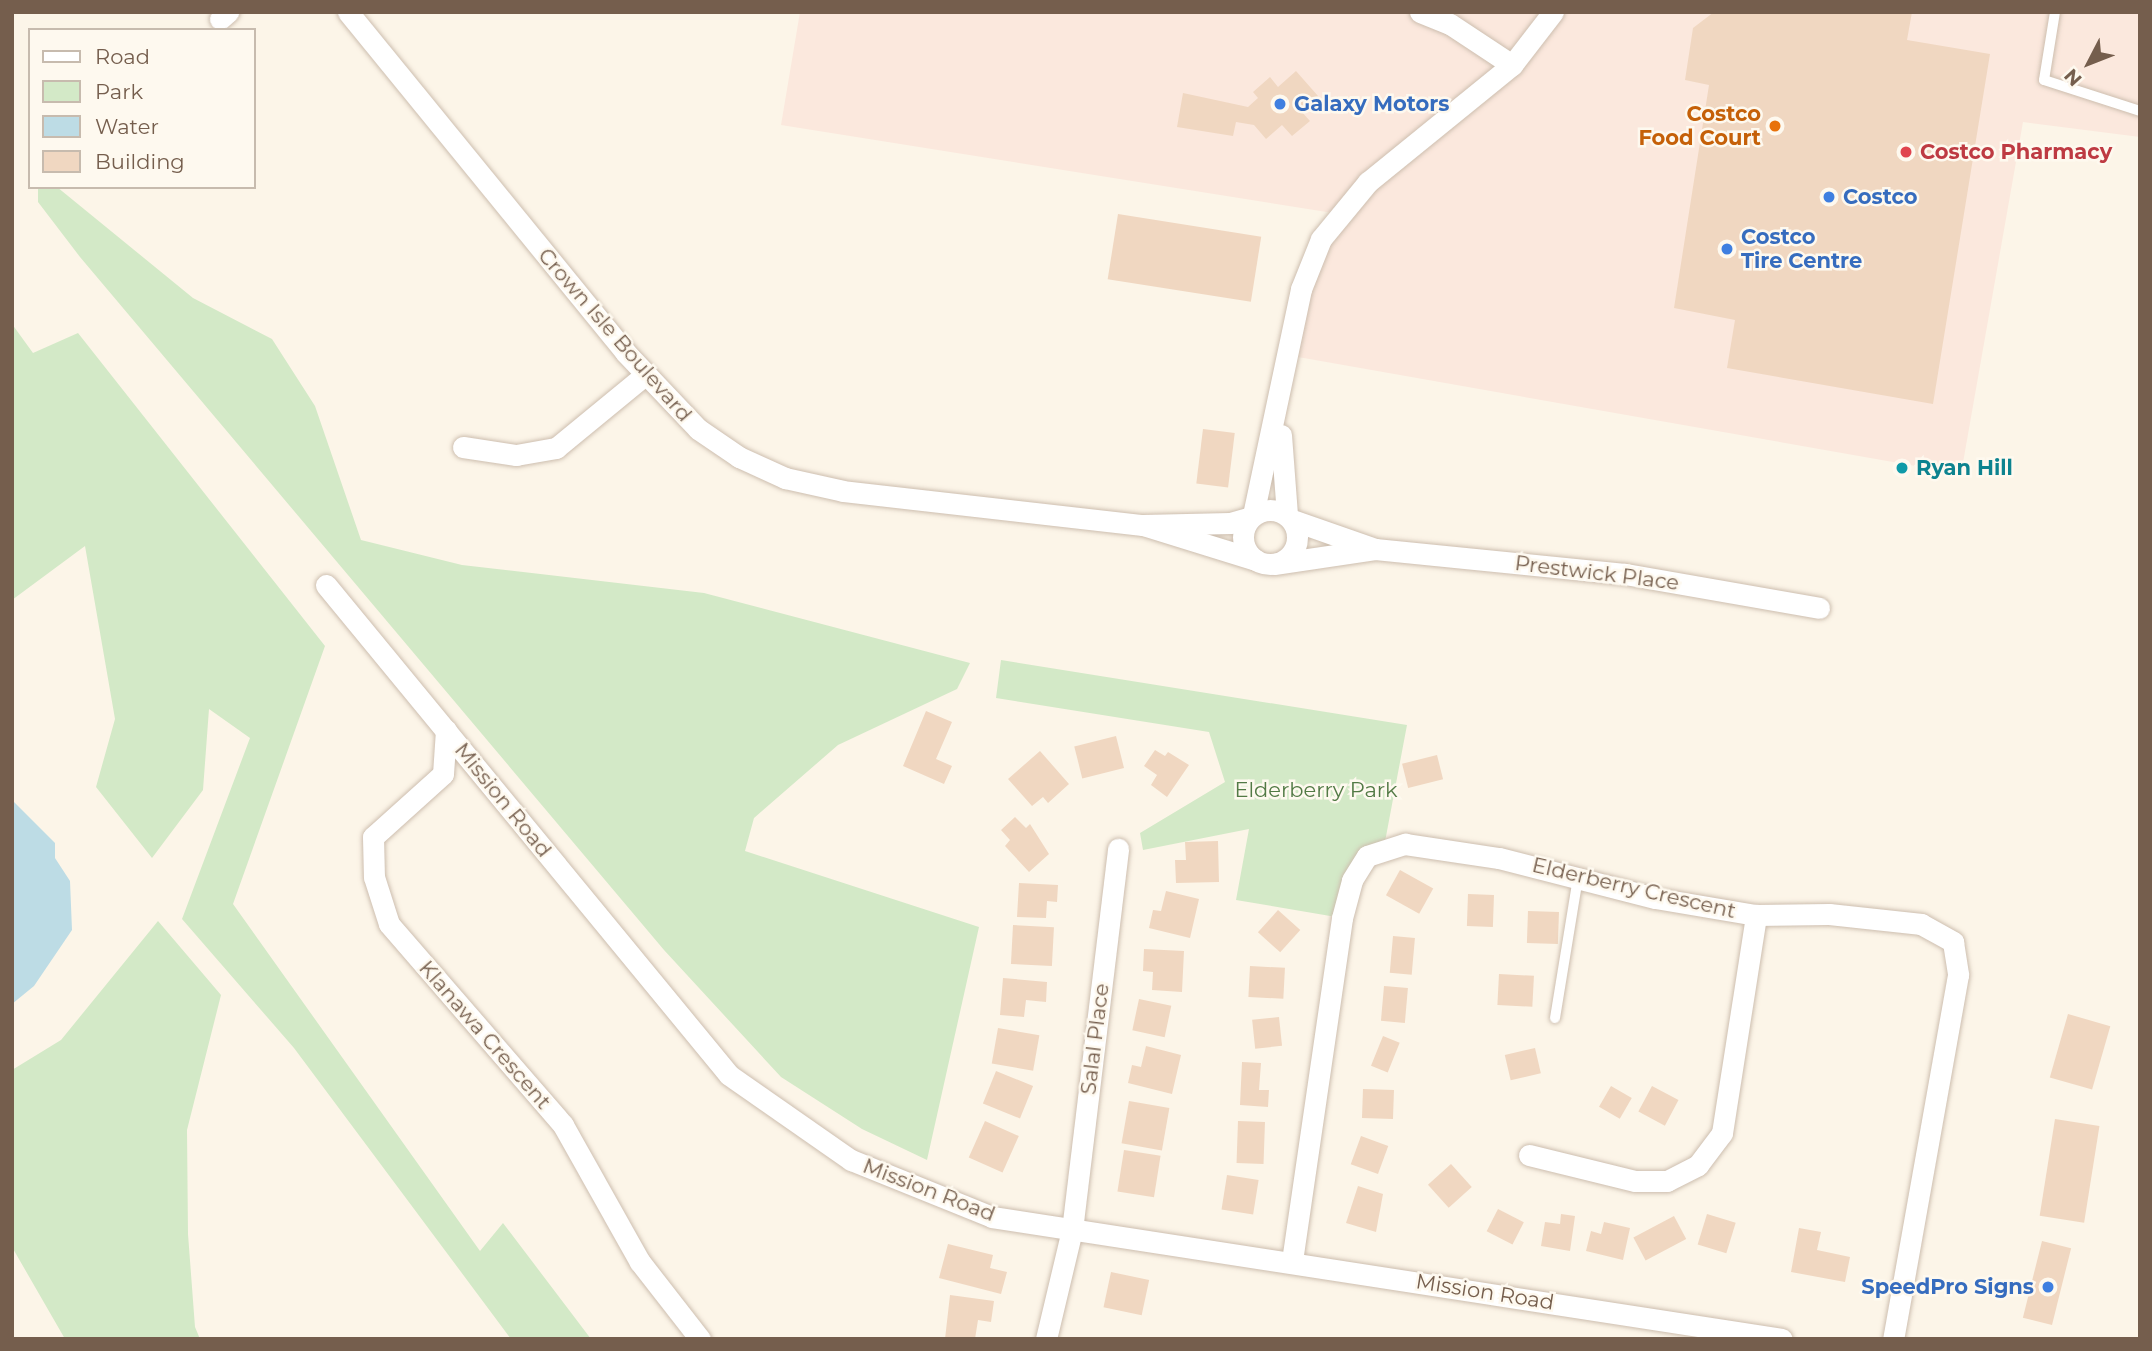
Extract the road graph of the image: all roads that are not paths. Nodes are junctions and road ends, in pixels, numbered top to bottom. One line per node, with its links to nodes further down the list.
1 (348, 12): 7 (street, Crown Isle Boulevard)
2 (1420, 12): 5 (street)
3 (1553, 12): 5 (street)
4 (2055, 12): 6 (lane)
5 (1512, 65): 8 (street)
6 (2140, 111)
7 (645, 375): 9 (street); 12 (street, Crown Isle Boulevard)
8 (1282, 391): 10 (street); 11 (street)
9 (463, 447)
10 (1252, 516): 11 (street); 12 (street, Crown Isle Boulevard); 14 (street)
11 (1290, 518): 13 (street, Prestwick Place); 14 (street)
12 (1143, 525): 14 (street, Crown Isle Boulevard)
13 (1375, 549): 14 (street, Prestwick Place); 16 (street, Prestwick Place)
14 (1265, 562)
15 (326, 584): 17 (street, Mission Road)
16 (1819, 608)
17 (446, 730): 23 (street, Mission Road); 25 (street, Klanawa Crescent)
18 (1118, 849): 23 (street, Salal Place)
19 (1578, 877): 20 (street, Elderberry Crescent); 21 (lane); 24 (street, Elderberry Crescent)
20 (1756, 915): 22 (street); 28 (street, Elderberry Crescent)
21 (1555, 1018)
22 (1529, 1155)
23 (1072, 1230): 24 (street, Mission Road); 26 (street)
24 (1292, 1261): 27 (street, Mission Road)
25 (700, 1339)
26 (1046, 1339)
27 (1782, 1339)
28 (1893, 1339)

